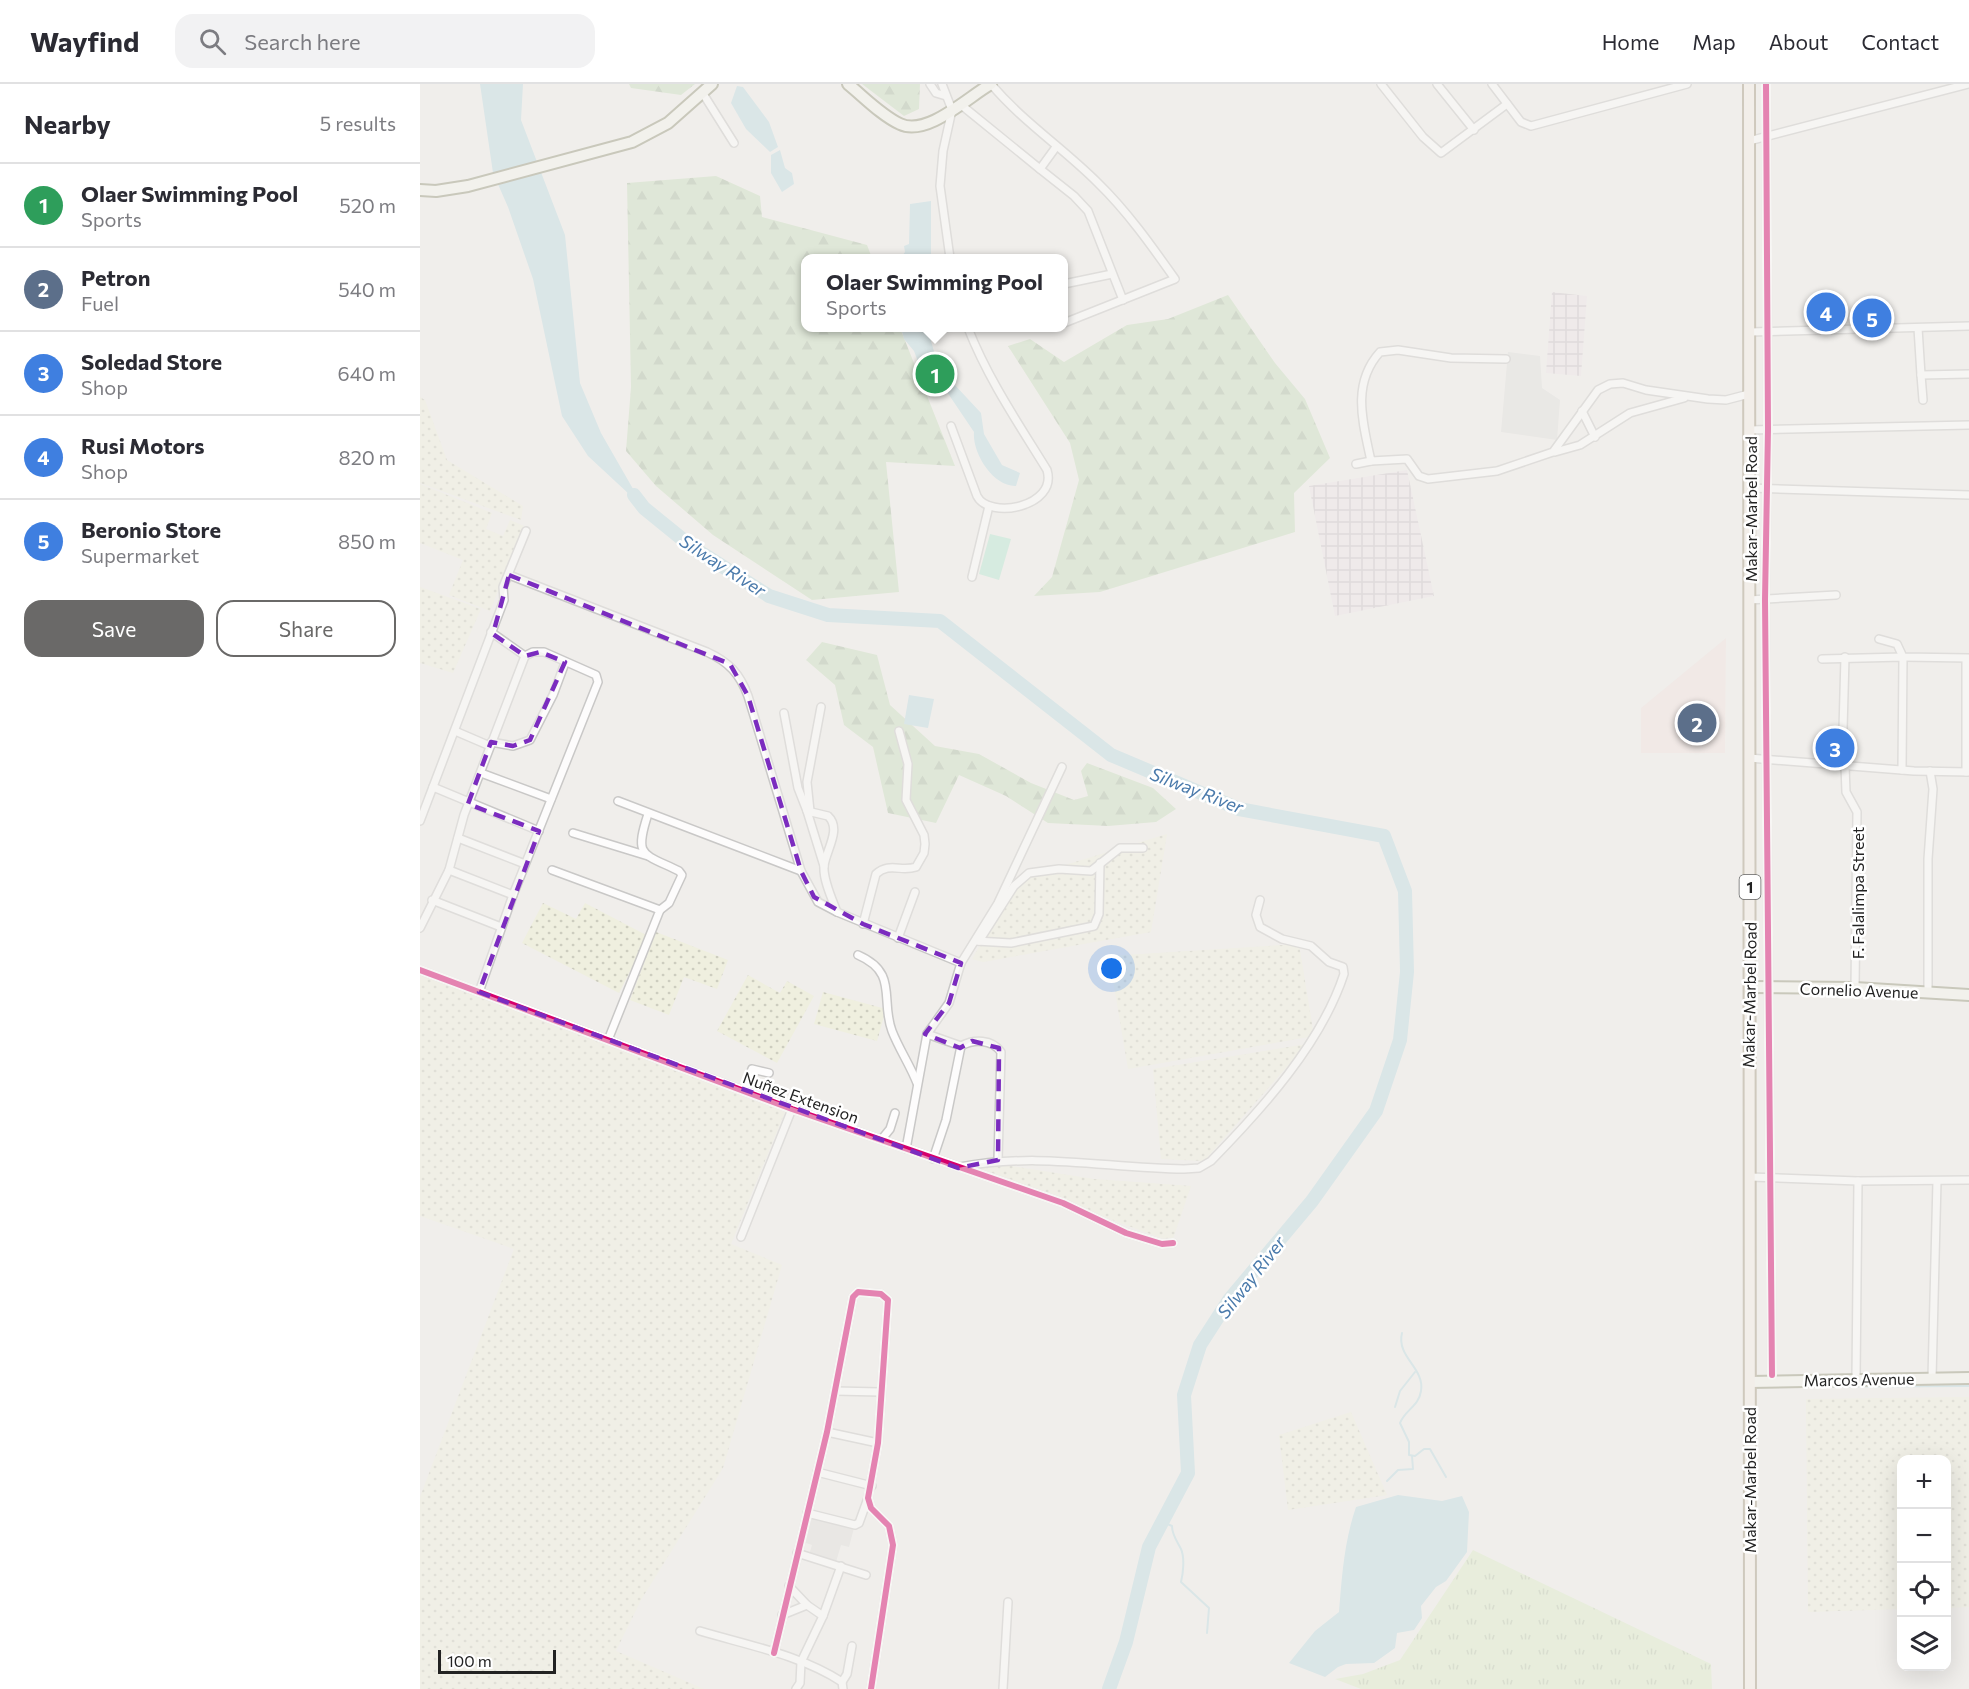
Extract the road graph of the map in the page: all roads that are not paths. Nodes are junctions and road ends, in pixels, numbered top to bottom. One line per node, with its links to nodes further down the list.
1 (712, 84): 14 (main road)
2 (848, 84): 17 (main road)
3 (930, 84): 15 (street)
4 (942, 84): 15 (street)
5 (991, 84): 13 (main road); 22 (street)
6 (1381, 84): 18 (street)
7 (1437, 84): 18 (street)
8 (1492, 84): 16 (street)
9 (1687, 84): 16 (street)
10 (1749, 84): 20 (main road, Makar-Marbel Road / 1)
11 (1766, 84): 19 (street)
12 (1968, 84): 19 (street)
13 (981, 87): 17 (main road)
14 (702, 92): 21 (street); 24 (main road)
15 (946, 96): 17 (street)
16 (1506, 104): 18 (street)
17 (956, 107): 23 (street); 25 (street)
18 (1474, 130)
19 (1766, 138): 20 (street); 34 (street)
20 (1749, 141): 33 (main road, Makar-Marbel Road / 1)
21 (734, 143)
22 (1056, 147): 23 (street); 28 (street)
23 (1040, 169): 26 (street)
24 (420, 190)
25 (949, 254)
26 (1112, 274): 27 (street); 28 (street)
27 (1068, 283)
28 (1123, 300): 29 (street)
29 (1068, 321)
30 (1969, 326): 31 (street)
31 (1918, 328): 34 (street); 37 (street)
32 (970, 332): 53 (street)
33 (1750, 332): 34 (street); 38 (main road, Makar-Marbel Road / 1)
34 (1768, 332): 44 (street)
35 (1506, 359): 48 (street)
36 (1969, 374): 37 (street)
37 (1921, 375): 40 (street)
38 (1749, 393): 39 (street); 45 (main road, Makar-Marbel Road / 1)
39 (1687, 398): 41 (street); 46 (street)
40 (1923, 400)
41 (1582, 411): 46 (street); 47 (street)
42 (1969, 425): 44 (street)
43 (951, 426): 53 (street)
44 (1768, 429): 45 (street); 51 (street)
45 (1750, 430): 50 (main road, Makar-Marbel Road / 1)
46 (1595, 437): 47 (street)
47 (1553, 452): 48 (street)
48 (1371, 461): 49 (street)
49 (1356, 464)
50 (1750, 488): 51 (street); 58 (main road, Makar-Marbel Road / 1)
51 (1766, 488): 52 (street); 59 (street)
52 (1969, 495)
53 (989, 506): 56 (street)
54 (526, 531): 55 (street)
55 (509, 575): 60 (street); 98 (street)
56 (972, 577)
57 (1836, 595): 59 (street)
58 (1749, 600): 59 (street); 73 (main road, Makar-Marbel Road / 1)
59 (1765, 600): 74 (street)
60 (491, 633): 62 (street); 70 (street)
61 (1879, 639): 64 (street)
62 (525, 656): 67 (street); 72 (street)
63 (1845, 657): 64 (street); 66 (street); 75 (street, F. Falalimpa Street)
64 (1903, 657): 65 (street); 77 (street)
65 (1968, 658): 79 (street)
66 (1822, 659)
67 (565, 663): 72 (street); 82 (street)
68 (821, 707): 85 (street)
69 (784, 713): 85 (street)
70 (454, 731): 72 (street); 81 (street)
71 (899, 731): 105 (street)
72 (491, 744): 80 (street)
73 (1749, 758): 74 (street); 113 (main road, Makar-Marbel Road / 1)
74 (1768, 760): 75 (street); 114 (street)
75 (1844, 766): 77 (street); 115 (street, F. Falalimpa Street)
76 (1062, 767): 109 (street)
77 (1902, 770): 78 (street)
78 (1930, 771): 79 (street); 117 (street)
79 (1968, 772)
80 (481, 773): 82 (street); 84 (street)
81 (433, 787): 84 (street); 87 (street)
82 (551, 799): 88 (street)
83 (618, 801): 86 (street)
84 (468, 804): 88 (street); 90 (street)
85 (808, 811): 95 (street); 95 (street)
86 (648, 814): 92 (street); 98 (street)
87 (420, 821)
88 (538, 831): 94 (street)
89 (573, 833): 92 (street)
90 (458, 838): 94 (street); 96 (street)
91 (1143, 848): 93 (street)
92 (648, 856): 103 (street)
93 (1100, 863): 109 (street); 109 (street)
94 (525, 864): 100 (street)
95 (824, 866): 104 (street)
96 (449, 870): 100 (street); 101 (street)
97 (552, 870): 103 (street)
98 (801, 871): 104 (street)
99 (915, 892): 108 (street)
100 (513, 895): 107 (street)
101 (432, 900): 106 (street); 107 (street)
102 (1260, 900): 130 (street)
103 (660, 910): 120 (street)
104 (837, 912): 105 (street)
105 (863, 924): 108 (street)
106 (420, 927)
107 (501, 927): 116 (street)
108 (898, 938): 111 (street)
109 (976, 941): 111 (street)
110 (858, 955): 123 (street)
111 (961, 963): 119 (street)
112 (420, 970): 116 (street, Nuñez Extension)
113 (1750, 987): 114 (main road, Cornelio Avenue); 132 (main road, Makar-Marbel Road / 1)
114 (1768, 987): 115 (main road, Cornelio Avenue); 133 (street)
115 (1855, 988): 117 (main road, Cornelio Avenue)
116 (479, 992): 120 (street, Nuñez Extension)
117 (1928, 993): 118 (main road, Cornelio Avenue)
118 (1969, 994)
119 (927, 1034): 121 (street); 123 (street)
120 (608, 1040): 124 (street, Nuñez Extension)
121 (962, 1046): 129 (street); 130 (street)
122 (769, 1073): 124 (street)
123 (918, 1084): 128 (street)
124 (744, 1090): 125 (street, Nuñez Extension)
125 (792, 1108): 127 (street, Nuñez Extension); 137 (street)
126 (895, 1113): 127 (street)
127 (881, 1140): 128 (street, Nuñez Extension)
128 (906, 1149): 129 (street, Nuñez Extension)
129 (933, 1159): 131 (street, Nuñez Extension)
130 (998, 1160): 131 (street)
131 (958, 1168): 138 (street, Nuñez Extension)
132 (1750, 1177): 133 (street); 143 (main road, Makar-Marbel Road / 1)
133 (1772, 1178): 135 (street); 139 (street)
134 (1969, 1180): 136 (street)
135 (1858, 1181): 136 (street); 142 (street)
136 (1937, 1181): 140 (street)
137 (741, 1237)
138 (1173, 1243)
139 (1772, 1375)
140 (1932, 1378): 141 (main road, Marcos Avenue); 142 (main road, Marcos Avenue)
141 (1969, 1378)
142 (1857, 1379): 143 (main road, Marcos Avenue)
143 (1750, 1382): 168 (main road, Makar-Marbel Road / 1)
144 (835, 1391): 145 (street); 145 (street); 146 (street)
145 (880, 1392): 147 (street)
146 (826, 1432): 147 (street); 148 (street)
147 (878, 1443): 149 (street)
148 (817, 1472): 149 (street); 151 (street)
149 (872, 1486): 150 (street)
150 (868, 1498): 151 (street); 166 (street)
151 (807, 1512): 152 (street)
152 (797, 1553): 153 (street); 155 (street)
153 (841, 1566): 154 (street); 159 (street)
154 (866, 1575)
155 (789, 1586): 157 (street); 158 (street)
156 (1008, 1602): 167 (street)
157 (807, 1605): 158 (street); 159 (street)
158 (783, 1615): 162 (street)
159 (823, 1616): 163 (street)
160 (700, 1630): 162 (street)
161 (852, 1646): 164 (street)
162 (774, 1653): 163 (street)
163 (801, 1662): 164 (street); 165 (street)
164 (843, 1686)
165 (796, 1689)
166 (871, 1689)
167 (1002, 1689)
168 (1750, 1689)

